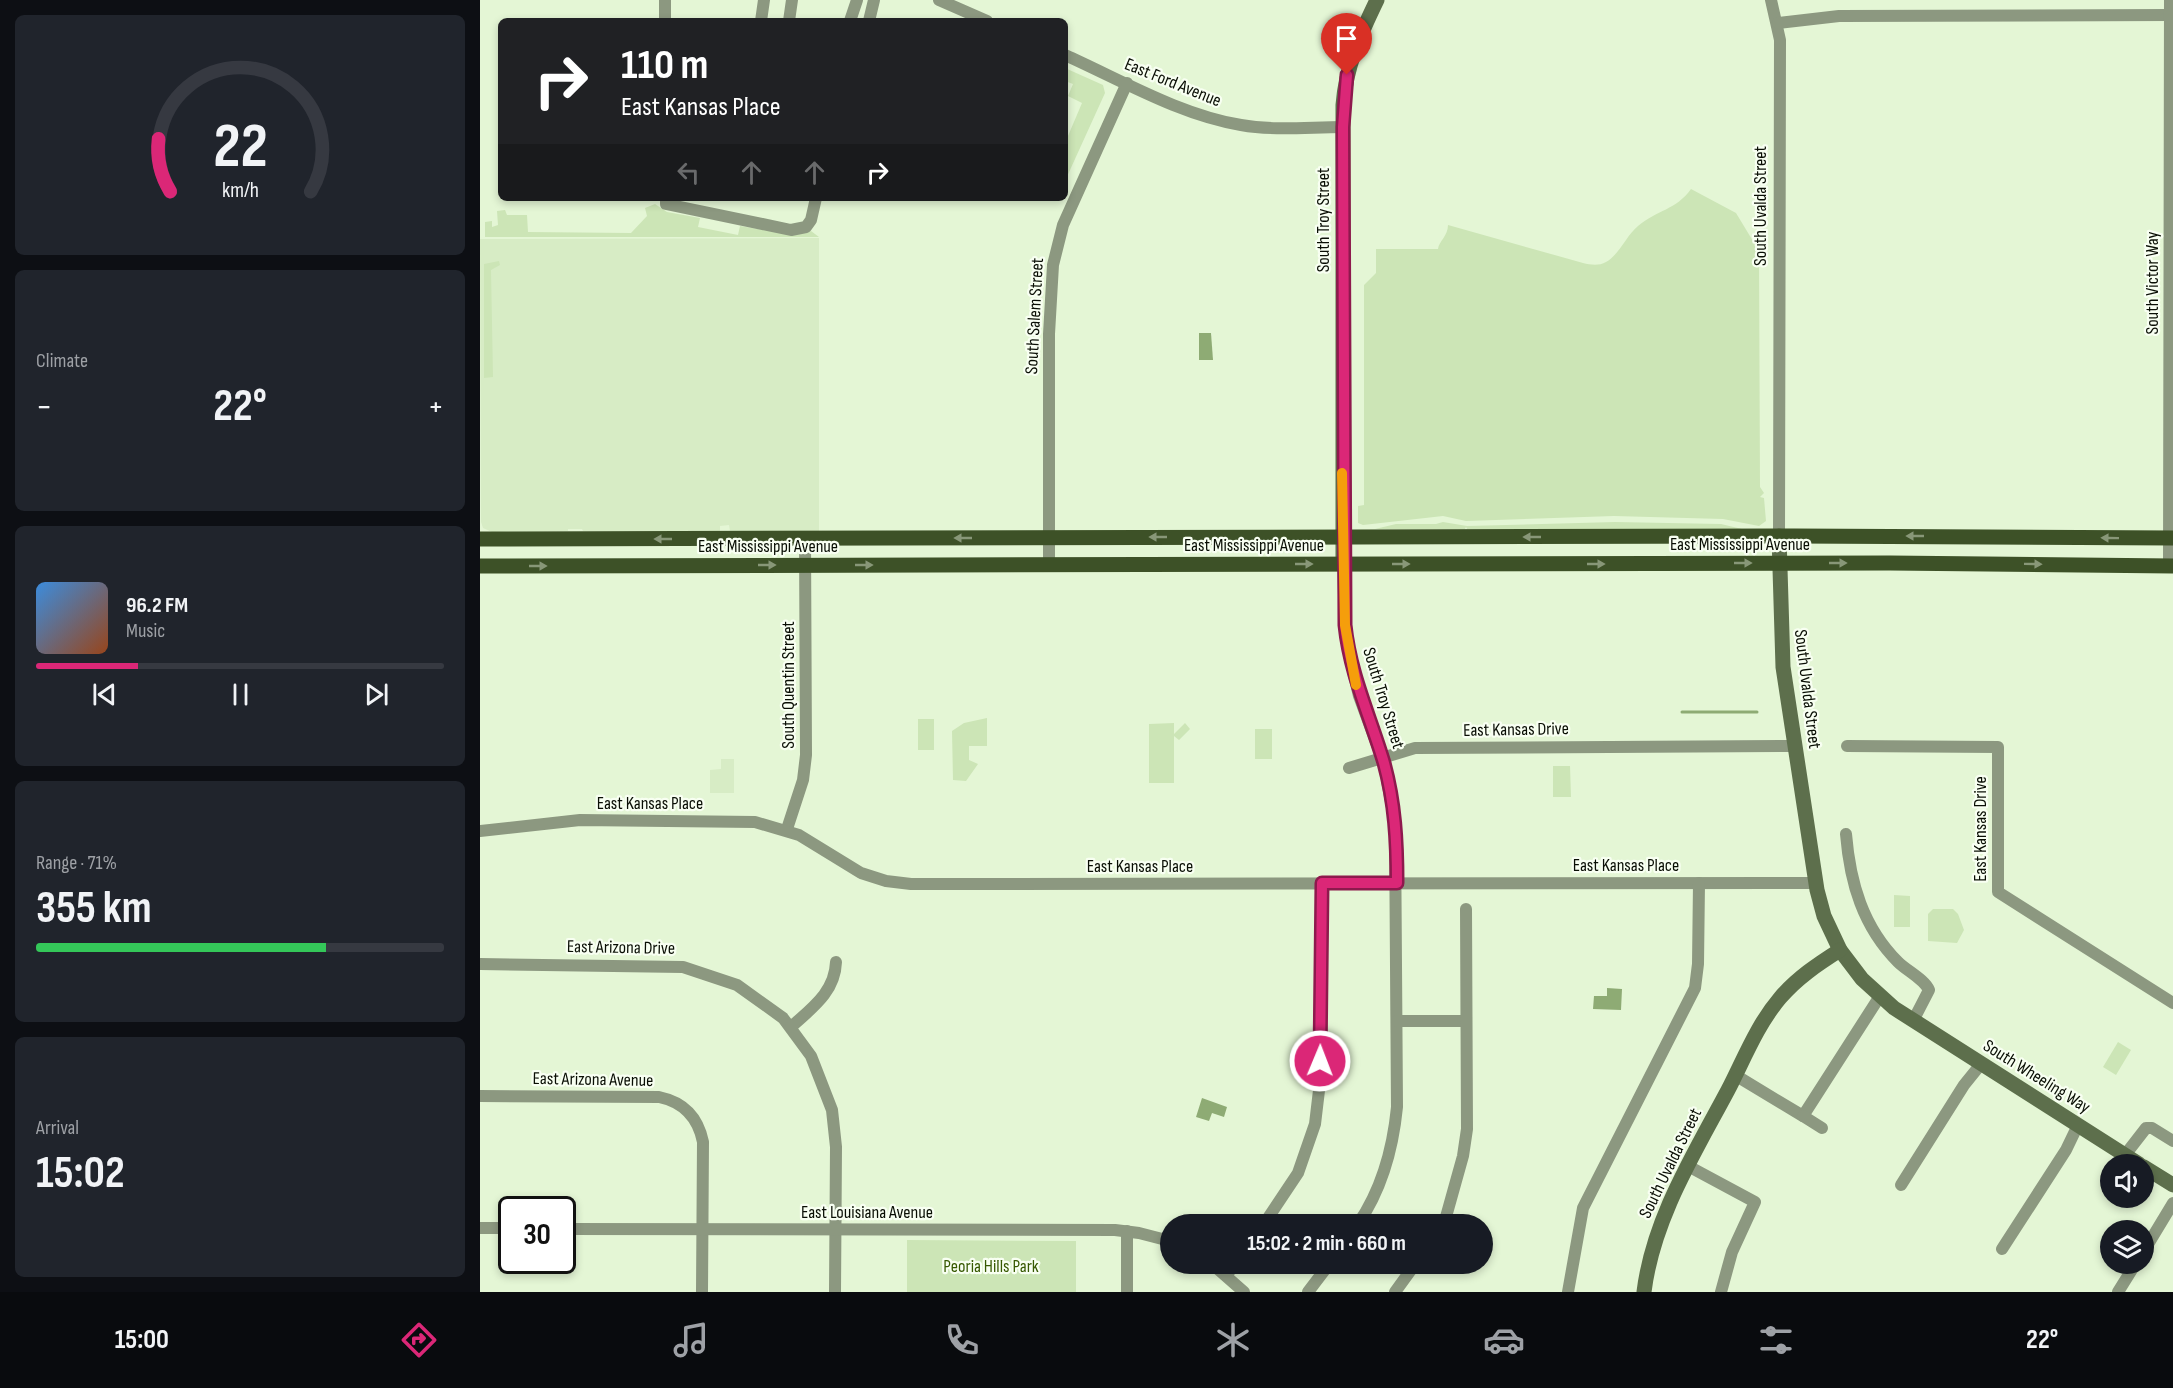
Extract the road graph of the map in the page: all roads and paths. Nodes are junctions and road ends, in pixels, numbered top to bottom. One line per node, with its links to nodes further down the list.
1 (664, 0): 11 (street)
2 (764, 0): 12 (street)
3 (792, 0): 13 (street)
4 (856, 0): 14 (street)
5 (874, 0): 15 (street)
6 (939, 0): 16 (street)
7 (1377, 0): 20 (street, South Troy Street)
8 (1772, 0): 17 (street, South Uvalda Street)
9 (2170, 0): 10 (street, South Victor Way)
10 (2170, 15): 17 (street); 23 (street, South Victor Way)
11 (664, 18)
12 (761, 18)
13 (789, 18)
14 (851, 18)
15 (870, 18)
16 (980, 18)
17 (1778, 22): 24 (street, South Uvalda Street)
18 (1068, 56): 19 (street, East Ford Avenue)
19 (1127, 83): 20 (street, East Ford Avenue); 27 (street, South Salem Street)
20 (1343, 127): 25 (street, South Troy Street)
21 (666, 201): 22 (street)
22 (815, 201)
23 (2172, 439): 28 (street, South Victor Way)
24 (1779, 536): 25 (main road, East Mississippi Avenue, one-way to 25); 28 (main road, East Mississippi Avenue, one-way to 24); 30 (street, South Uvalda Street)
25 (1342, 537): 27 (main road, East Mississippi Avenue, one-way to 27); 31 (street, South Troy Street)
26 (805, 538): 27 (main road, East Mississippi Avenue, one-way to 26); 29 (main road, East Mississippi Avenue, one-way to 29); 32 (street, South Quentin Street)
27 (1049, 538): 33 (street, South Salem Street)
28 (2171, 538): 35 (street, South Victor Way)
29 (480, 539)
30 (1779, 563): 31 (main road, East Mississippi Avenue, one-way to 30); 35 (main road, East Mississippi Avenue, one-way to 35); 36 (street, South Uvalda Street)
31 (1342, 564): 33 (main road, East Mississippi Avenue, one-way to 31); 38 (street, South Troy Street)
32 (806, 565): 33 (main road, East Mississippi Avenue, one-way to 33); 34 (main road, East Mississippi Avenue, one-way to 32); 40 (street, South Quentin Street)
33 (1049, 565)
34 (480, 566)
35 (2172, 567)
36 (1796, 746): 38 (street, East Kansas Drive); 46 (street, South Uvalda Street)
37 (1847, 746): 52 (street, East Kansas Drive)
38 (1382, 757): 39 (street, East Kansas Drive); 44 (street, South Troy Street)
39 (1349, 768)
40 (787, 829): 41 (street, East Kansas Place); 43 (street, East Kansas Place)
41 (480, 831)
42 (1846, 834): 55 (street)
43 (1322, 883): 44 (street, East Kansas Place); 71 (street)
44 (1397, 883): 45 (street, East Kansas Place); 53 (street, South Troy Street)
45 (1699, 883): 46 (street, East Kansas Place); 93 (street)
46 (1815, 883): 48 (street, South Uvalda Street)
47 (1466, 909): 54 (street)
48 (1840, 950): 51 (street, South Wheeling Way); 58 (street, South Uvalda Street)
49 (836, 962): 56 (street)
50 (480, 963): 56 (street, East Arizona Drive)
51 (1880, 996): 55 (street, South Wheeling Way); 60 (street)
52 (2173, 1003)
53 (1397, 1021): 54 (street); 72 (street, South Troy Street)
54 (1465, 1021): 73 (street)
55 (1913, 1021): 57 (street, South Wheeling Way)
56 (790, 1027): 78 (street, East Arizona Drive)
57 (1981, 1064): 61 (street, South Wheeling Way); 68 (street)
58 (1735, 1075): 60 (street); 66 (street, South Uvalda Street)
59 (480, 1096): 77 (street, East Arizona Avenue)
60 (1803, 1116): 62 (street)
61 (2078, 1125): 64 (street, South Wheeling Way); 82 (street)
62 (1822, 1128)
63 (2173, 1141): 65 (street)
64 (2123, 1154)
65 (2126, 1154)
66 (1688, 1166): 94 (street, South Uvalda Street); 95 (street)
67 (2154, 1173): 69 (street)
68 (1901, 1185)
69 (2173, 1185)
70 (2173, 1203): 80 (street)
71 (1271, 1214)
72 (1363, 1214)
73 (1446, 1214)
74 (480, 1228): 75 (street)
75 (498, 1228)
76 (576, 1228): 77 (street, East Louisiana Avenue)
77 (703, 1229): 78 (street, East Louisiana Avenue); 87 (street, East Arizona Avenue)
78 (835, 1230): 79 (street, East Louisiana Avenue); 88 (street, East Arizona Drive)
79 (1127, 1231): 81 (street, East Louisiana Avenue); 89 (street)
80 (2154, 1234)
81 (1160, 1239)
82 (2002, 1249)
83 (1322, 1274): 91 (street)
84 (1408, 1274): 92 (street)
85 (2129, 1274): 96 (street)
86 (1227, 1275): 90 (street)
87 (702, 1292)
88 (835, 1292)
89 (1127, 1292)
90 (1244, 1292)
91 (1308, 1292)
92 (1395, 1292)
93 (1568, 1292)
94 (1644, 1292)
95 (1721, 1292)
96 (2118, 1292)

